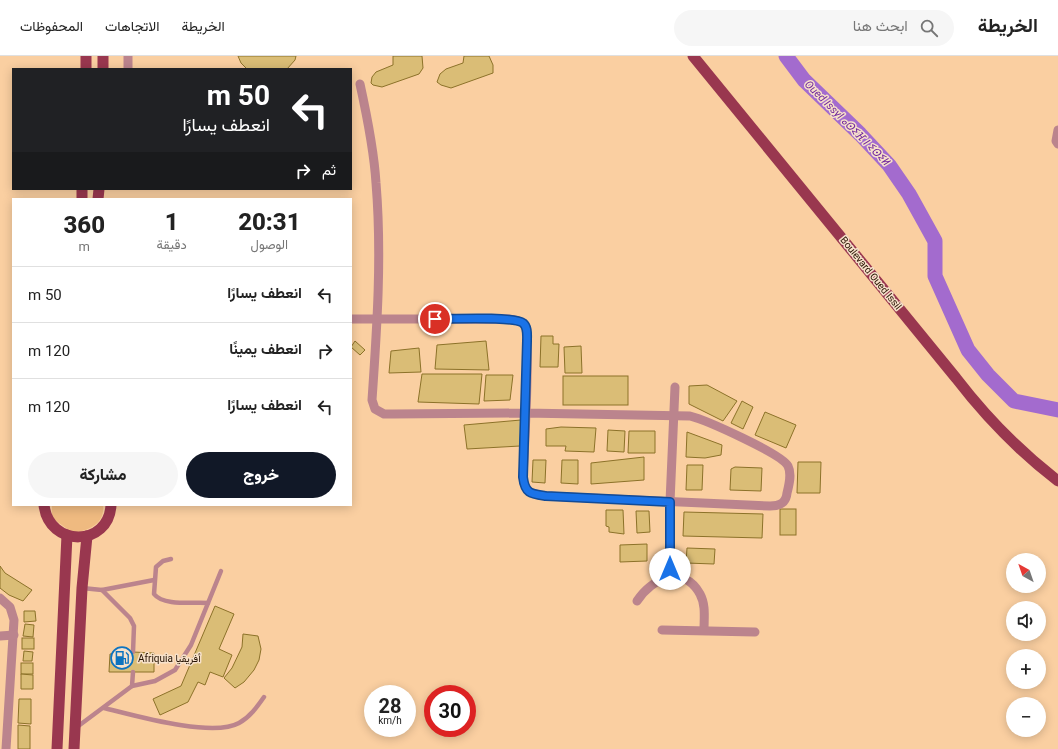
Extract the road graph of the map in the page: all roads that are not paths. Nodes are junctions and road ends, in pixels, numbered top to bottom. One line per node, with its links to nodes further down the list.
1 (86, 56): 5 (main road)
2 (103, 56): 6 (main road)
3 (128, 56): 7 (street)
4 (693, 56): 16 (main road, Boulevard Oued Issil)
5 (86, 68)
6 (103, 68)
7 (128, 68)
8 (360, 84): 12 (street)
9 (1058, 130): 10 (street)
10 (1058, 144)
11 (352, 319): 12 (street)
12 (378, 319): 14 (street); 14 (street)
13 (675, 387): 15 (street)
14 (525, 413): 15 (street); 17 (street)
15 (673, 416): 17 (street); 17 (street)
16 (1058, 481)
17 (670, 502): 24 (street)
18 (44, 506): 20 (main road)
19 (111, 506): 21 (main road)
20 (67, 535): 21 (main road); 43 (main road)
21 (87, 536): 26 (main road)
22 (171, 559): 25 (lane)
23 (221, 571): 30 (lane)
24 (670, 576): 29 (street); 32 (street)
25 (154, 580): 27 (lane); 30 (lane)
26 (82, 588): 27 (lane); 41 (main road)
27 (102, 590): 36 (lane)
28 (0, 598): 34 (street)
29 (637, 600)
30 (208, 603): 38 (lane)
31 (662, 630): 32 (street)
32 (704, 630): 33 (street)
33 (755, 632)
34 (14, 635): 35 (street); 42 (street)
35 (0, 636)
36 (133, 652)
37 (133, 672): 38 (lane)
38 (132, 686): 40 (lane)
39 (264, 697): 40 (lane)
40 (104, 708): 41 (lane)
41 (75, 728): 44 (main road)
42 (6, 749)
43 (57, 749)
44 (74, 749)

